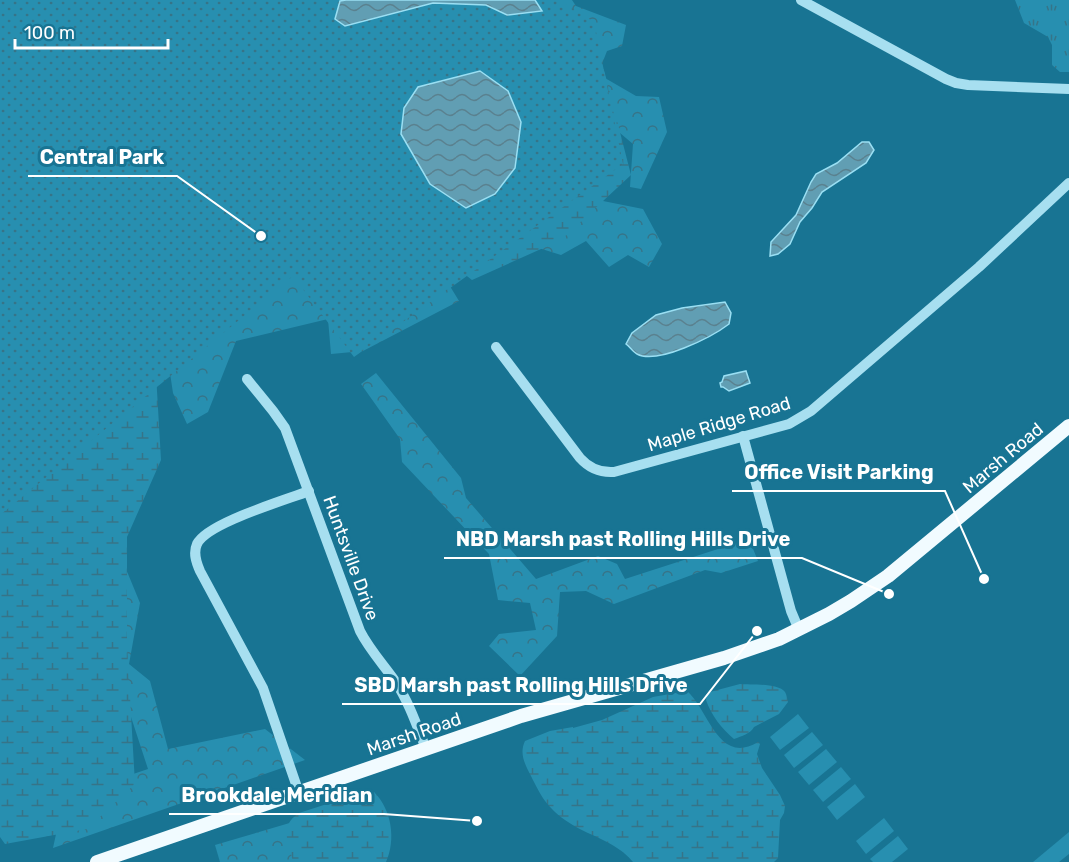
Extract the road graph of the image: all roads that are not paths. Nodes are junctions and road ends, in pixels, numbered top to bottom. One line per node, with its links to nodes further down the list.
1 (801, 0): 2 (street)
2 (1069, 89)
3 (1069, 183): 7 (street, Maple Ridge Road)
4 (496, 347): 7 (street, Maple Ridge Road)
5 (247, 379): 8 (street, Huntsville Drive)
6 (1069, 426): 9 (main road, Marsh Road)
7 (743, 436): 9 (street)
8 (309, 491): 10 (street, Huntsville Drive); 11 (street)
9 (799, 630): 10 (main road, Marsh Road)
10 (426, 749): 11 (main road, Marsh Road)
11 (299, 793): 12 (main road, Marsh Road)
12 (97, 862)

